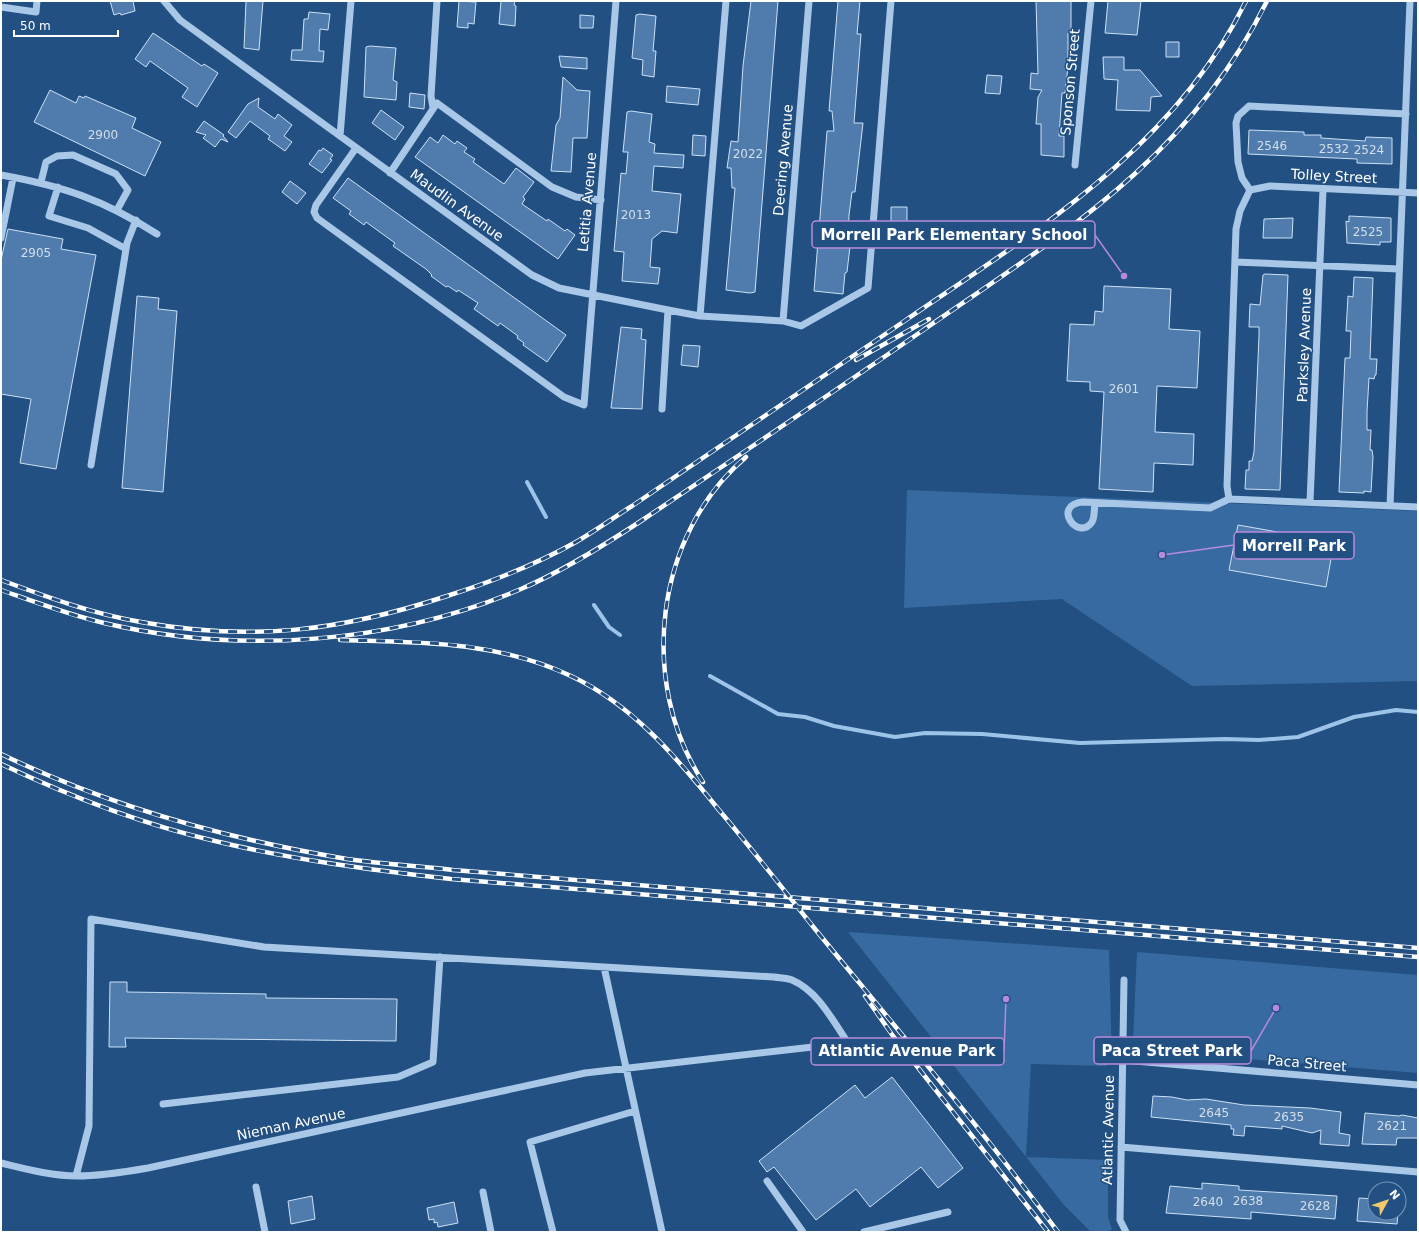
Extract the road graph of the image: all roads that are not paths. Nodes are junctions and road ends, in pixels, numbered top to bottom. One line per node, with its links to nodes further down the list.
1 (37, 1): 11 (street)
2 (164, 1): 14 (street, Maudlin Avenue)
3 (350, 1): 14 (street)
4 (437, 1): 12 (street)
5 (616, 1): 26 (street, Letitia Avenue)
6 (726, 1): 38 (street)
7 (809, 1): 39 (street, Deering Avenue)
8 (891, 1): 39 (street, Maudlin Avenue)
9 (1091, 1): 16 (street, Sponson Street)
10 (1410, 1): 13 (street)
11 (1, 7)
12 (433, 108): 17 (street); 26 (street)
13 (1406, 114): 23 (street); 24 (street)
14 (340, 136): 15 (street, Maudlin Avenue)
15 (356, 148): 17 (street, Maudlin Avenue); 36 (street, Letitia Avenue)
16 (1075, 165)
17 (390, 173): 36 (street, Maudlin Avenue)
18 (1, 176): 19 (street)
19 (13, 178): 20 (street); 27 (street)
20 (41, 182): 21 (street); 28 (street)
21 (58, 187): 28 (street); 32 (street)
22 (1323, 189): 23 (street, Tolley Street); 24 (street, Tolley Street); 34 (street, Parksley Avenue)
23 (1250, 190): 33 (street)
24 (1402, 192): 25 (street, Tolley Street); 35 (street)
25 (1418, 193)
26 (601, 200): 36 (street, Letitia Avenue)
27 (5, 202): 31 (street)
28 (117, 210): 29 (street)
29 (136, 220): 30 (street); 32 (street)
30 (157, 234)
31 (1, 238)
32 (126, 249): 41 (street)
33 (1235, 262): 34 (street); 42 (street)
34 (1320, 266): 35 (street); 43 (street, Parksley Avenue)
35 (1399, 269): 45 (street)
36 (593, 296): 37 (street, Maudlin Avenue)
37 (668, 310): 38 (street, Maudlin Avenue); 40 (street)
38 (700, 316): 39 (street, Maudlin Avenue)
39 (783, 321)
40 (662, 409)
41 (91, 465)
42 (1229, 499): 43 (street); 44 (street)
43 (1310, 502): 45 (street)
44 (1095, 503)
45 (1390, 506): 46 (street)
46 (1418, 507)
47 (440, 957): 48 (street); 53 (street); 58 (street)
48 (604, 967): 51 (street); 51 (street, Nieman Avenue)
49 (1124, 980): 50 (street, Atlantic Avenue)
50 (1123, 1060): 52 (street, Paca Street); 55 (street, Atlantic Avenue)
51 (626, 1069): 54 (street); 58 (street, Nieman Avenue)
52 (1418, 1085)
53 (163, 1104)
54 (635, 1111): 65 (street); 66 (street)
55 (1121, 1147): 57 (street); 69 (street, Atlantic Avenue)
56 (1, 1163): 58 (street, Nieman Avenue)
57 (1418, 1172)
58 (76, 1176)
59 (767, 1181): 67 (street)
60 (256, 1187): 63 (street)
61 (483, 1192): 64 (street)
62 (948, 1212): 68 (street)
63 (265, 1232)
64 (492, 1232)
65 (553, 1232)
66 (662, 1232)
67 (803, 1232)
68 (864, 1232)
69 (1125, 1232)

